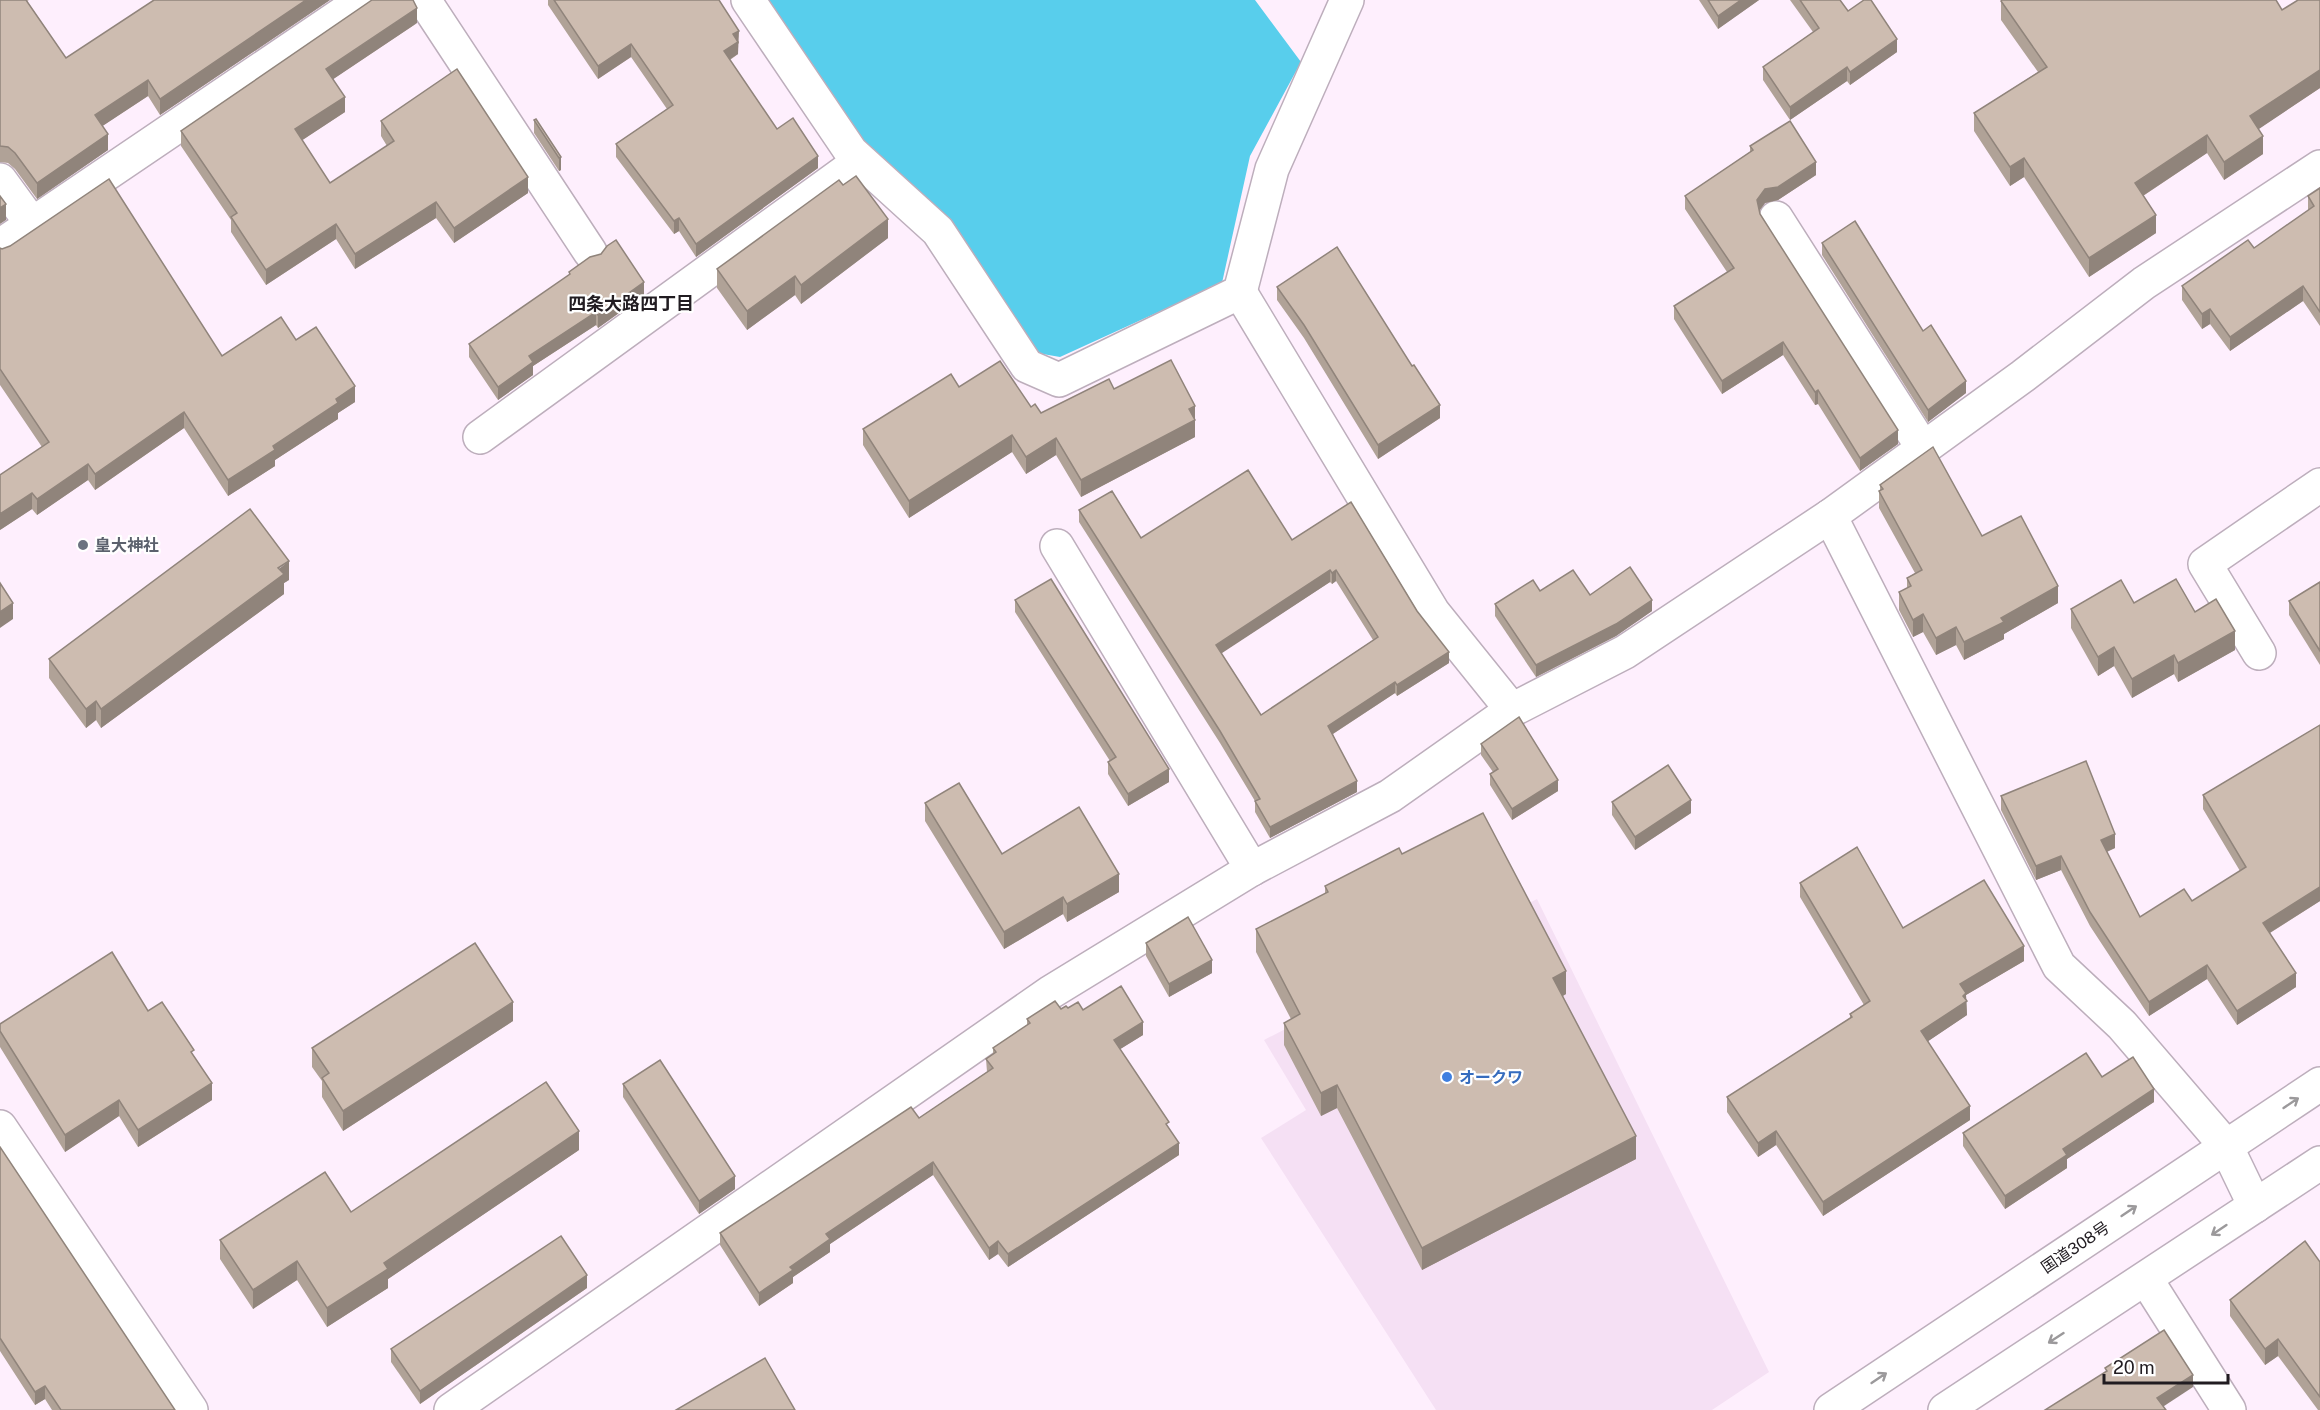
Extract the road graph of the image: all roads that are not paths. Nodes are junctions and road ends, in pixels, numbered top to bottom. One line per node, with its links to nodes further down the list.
1 (363, 0): 9 (main road)
2 (424, 0): 11 (main road)
3 (748, 0): 5 (main road)
4 (1347, 0): 12 (main road)
5 (860, 161): 12 (main road); 13 (main road)
6 (2320, 167): 14 (main road)
7 (0, 180): 9 (main road)
8 (1776, 218): 14 (main road)
9 (32, 224): 10 (main road)
10 (0, 246)
11 (590, 252)
12 (1240, 292): 19 (main road)
13 (480, 437)
14 (1923, 448): 16 (main road)
15 (2320, 484): 18 (main road)
16 (1830, 516): 19 (main road); 23 (main road)
17 (1057, 546): 20 (main road)
18 (2259, 653)
19 (1512, 710): 20 (main road)
20 (1252, 869): 28 (main road)
21 (2320, 1084): 23 (main road, 国道308号, one-way to 21)
22 (0, 1127): 27 (main road)
23 (2226, 1146): 25 (main road); 29 (main road, 国道308号, one-way to 23)
24 (2320, 1163): 25 (main road)
25 (2255, 1206): 26 (main road, one-way to 26)
26 (2146, 1279): 30 (main road, one-way to 30); 31 (main road)
27 (191, 1410)
28 (452, 1410)
29 (1831, 1410)
30 (1945, 1410)
31 (2229, 1410)

